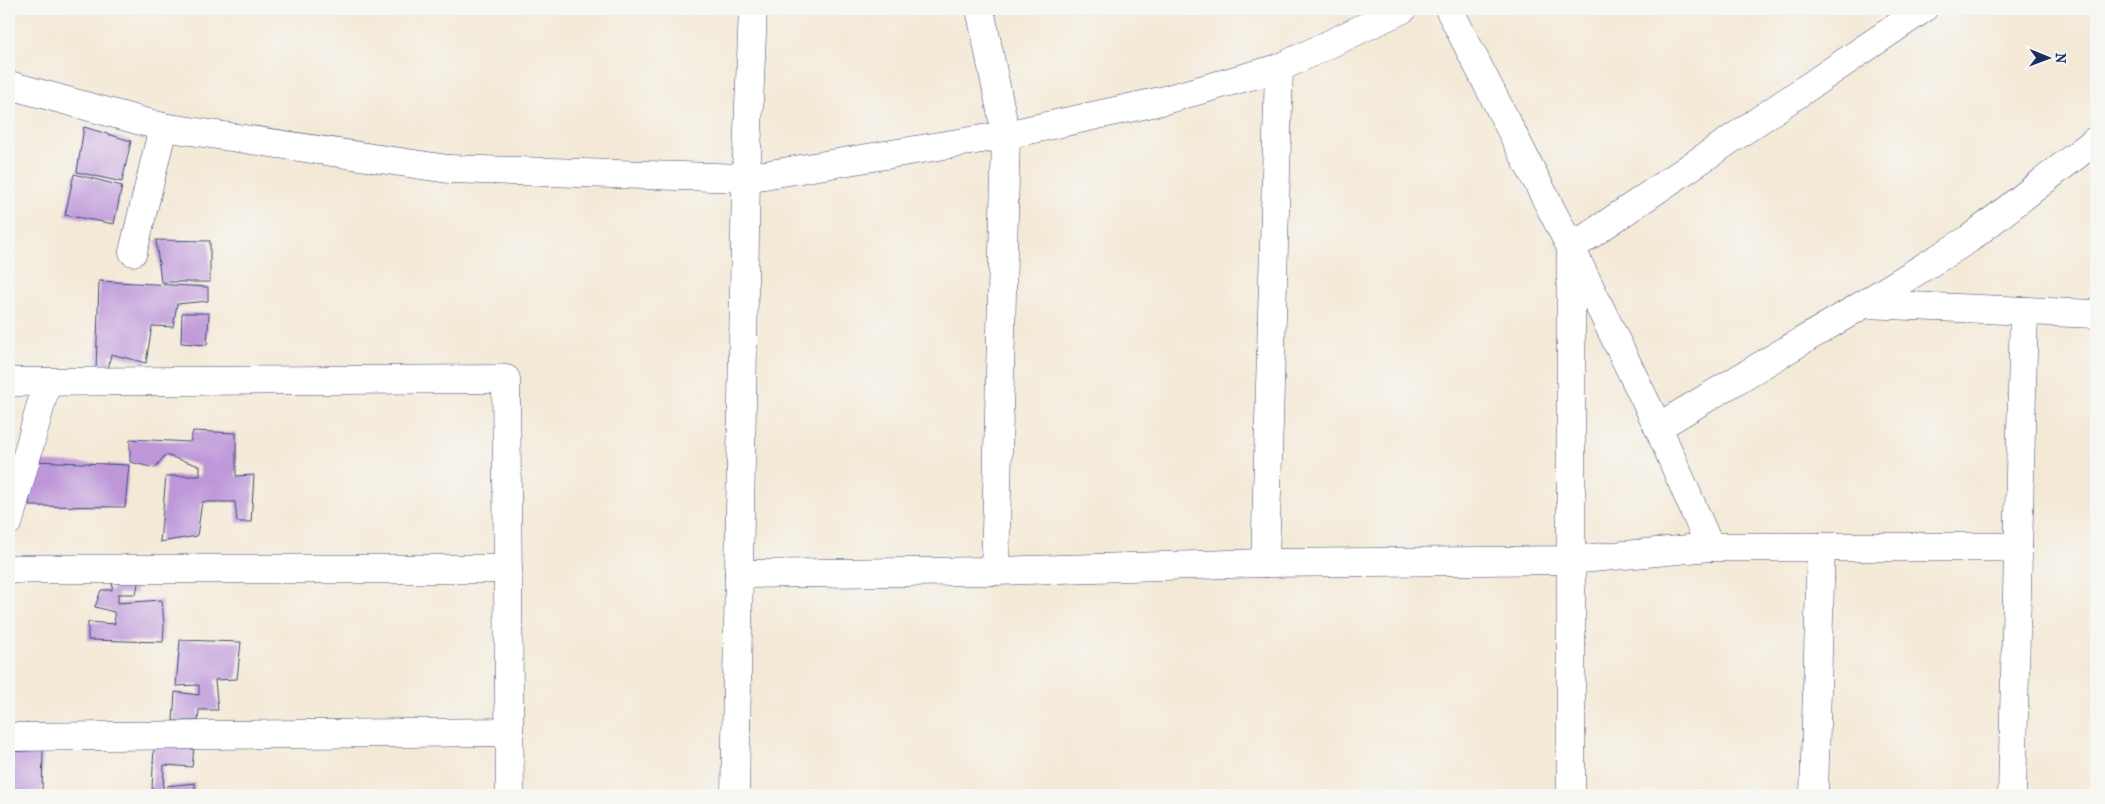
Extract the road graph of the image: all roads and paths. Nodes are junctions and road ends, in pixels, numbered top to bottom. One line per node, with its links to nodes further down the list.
1 (753, 9): 11 (street)
2 (980, 9): 9 (street)
3 (1403, 9): 6 (street)
4 (1449, 9): 12 (street)
5 (1923, 9): 12 (street)
6 (1279, 68): 9 (street); 25 (street)
7 (9, 85): 8 (street)
8 (163, 127): 11 (street); 13 (street)
9 (1006, 135): 11 (street); 28 (street)
10 (2096, 140): 14 (street)
11 (746, 178): 29 (street)
12 (1572, 248): 19 (street); 24 (street)
13 (133, 252)
14 (1864, 304): 15 (street); 19 (street)
15 (2024, 311): 16 (street); 23 (street)
16 (2096, 314)
17 (9, 382): 18 (street)
18 (47, 382): 20 (street); 27 (street)
19 (1658, 427): 21 (street)
20 (9, 520)
21 (1710, 547): 22 (street); 24 (street)
22 (1821, 547): 23 (street); 35 (street)
23 (2018, 547): 36 (street)
24 (1571, 560): 25 (street); 34 (street)
25 (1265, 563): 28 (street)
26 (9, 569): 27 (street)
27 (508, 569): 30 (street)
28 (995, 571): 29 (street)
29 (739, 574): 33 (street)
30 (509, 732): 31 (street); 32 (street)
31 (9, 737)
32 (510, 795)
33 (735, 795)
34 (1571, 795)
35 (1814, 795)
36 (2012, 795)

